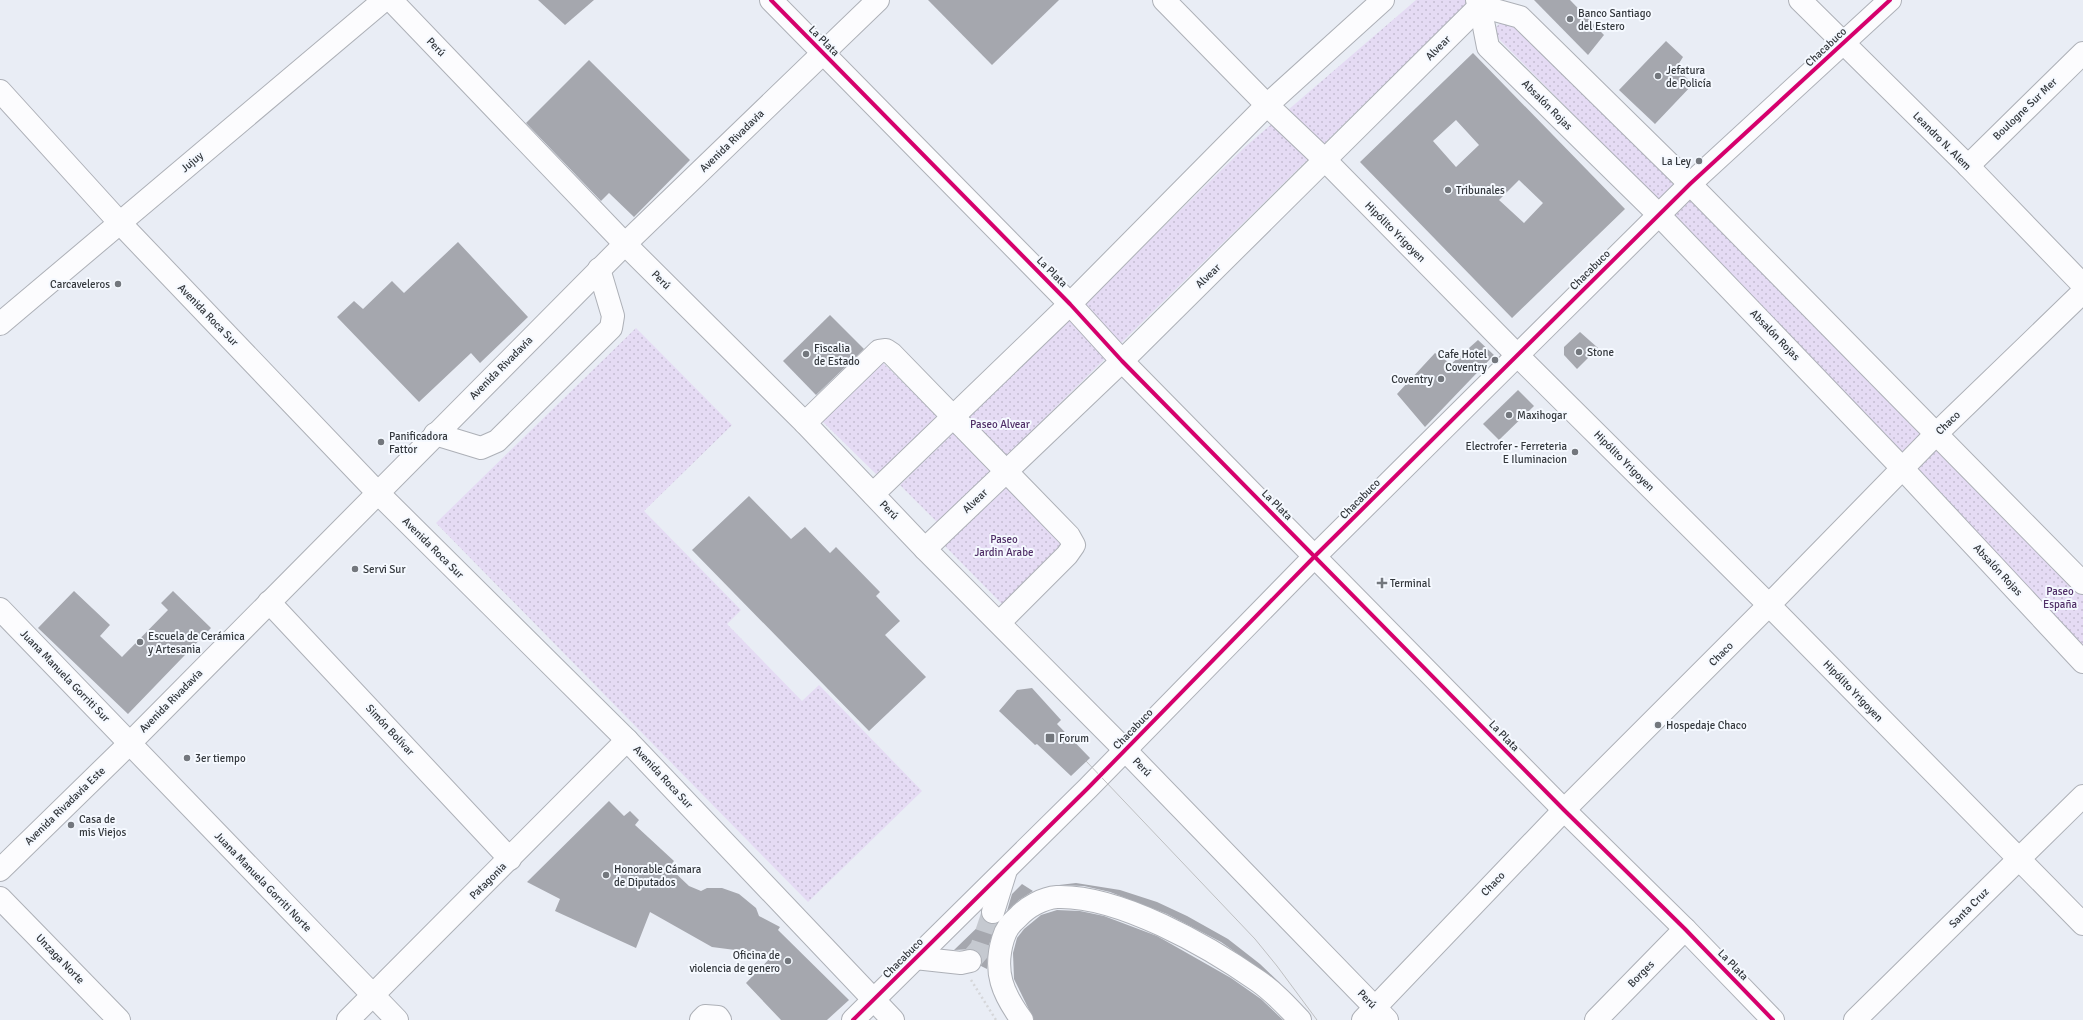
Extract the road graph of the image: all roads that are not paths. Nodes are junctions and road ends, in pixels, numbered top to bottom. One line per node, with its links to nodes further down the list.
1 (384, 0): 19 (street, Jujuy)
2 (392, 0): 20 (street, Perú)
3 (770, 0): 12 (street, La Plata)
4 (878, 0): 12 (street, Avenida Rivadavia)
5 (1164, 0): 14 (street, Hipólito Yrigoyen)
6 (1383, 0): 14 (street)
7 (1800, 0): 10 (street, Leandro N. Alem)
8 (1890, 0): 10 (street, Chacabuco)
9 (1481, 2): 15 (street, Alvear); 17 (street); 18 (street, Absalón Rojas)
10 (1844, 43): 16 (street, Leandro N. Alem); 17 (street, Chacabuco)
11 (2083, 53): 16 (street, Boulogne Sur Mer)
12 (824, 54): 20 (street, Avenida Rivadavia); 24 (street, La Plata)
13 (0, 91): 19 (street, Avenida Roca Sur)
14 (1267, 105): 15 (street, Hipólito Yrigoyen); 24 (street)
15 (1326, 161): 26 (street, Hipólito Yrigoyen); 27 (street, Alvear)
16 (1968, 166): 22 (street, Leandro N. Alem)
17 (1690, 184): 18 (street, Chacabuco); 30 (street)
18 (1659, 215): 26 (street, Chacabuco); 32 (street, Absalón Rojas)
19 (120, 223): 25 (street, Jujuy); 34 (street, Avenida Roca Sur)
20 (625, 244): 21 (street, Avenida Rivadavia); 29 (street, Perú)
21 (599, 270): 31 (street, Avenida Rivadavia); 31 (street)
22 (2083, 285)
23 (2083, 292): 30 (street, Chaco)
24 (1070, 304): 27 (street, La Plata); 28 (street)
25 (0, 324)
26 (1517, 355): 37 (street, Chacabuco); 40 (street, Hipólito Yrigoyen)
27 (1122, 361): 33 (street, Alvear); 37 (street, La Plata)
28 (953, 417): 29 (street); 33 (street); 35 (street)
29 (805, 423): 35 (street, Perú)
30 (1937, 433): 32 (street, Chaco); 38 (street)
31 (435, 434): 34 (street, Avenida Rivadavia)
32 (1902, 468): 40 (street, Chaco); 43 (street, Absalón Rojas)
33 (1006, 472): 36 (street, Alvear); 42 (street)
34 (377, 492): 39 (street, Avenida Rivadavia); 44 (street, Avenida Roca Sur)
35 (873, 494): 36 (street, Perú)
36 (925, 549): 42 (street, Perú)
37 (1315, 556): 46 (street, Chacabuco); 48 (street, La Plata)
38 (2083, 583)
39 (269, 602): 45 (street, Avenida Rivadavia); 49 (street, Simón Bolívar)
40 (1769, 605): 48 (street, Chaco); 50 (street, Hipólito Yrigoyen)
41 (0, 609): 45 (street, Juana Manuela Gorriti Sur)
42 (1000, 622): 46 (street, Perú)
43 (2083, 662)
44 (628, 740): 49 (street, Patagonia); 60 (street, Avenida Roca Sur)
45 (130, 743): 52 (street, Avenida Rivadavia Este); 59 (street, Juana Manuela Gorriti Norte)
46 (1125, 750): 51 (street, Chacabuco); 61 (street, Perú)
47 (2083, 796): 50 (street, Santa Cruz)
48 (1564, 810): 56 (street, La Plata); 61 (street, Chaco)
49 (510, 859): 59 (street, Patagonia)
50 (2018, 859): 55 (street, Hipólito Yrigoyen); 73 (street, Santa Cruz)
51 (1007, 867): 54 (street); 57 (street, Chacabuco)
52 (0, 870)
53 (0, 898): 62 (street, Unzaga Norte)
54 (993, 912)
55 (2083, 924)
56 (1685, 929): 71 (street, Borges); 72 (street, La Plata)
57 (915, 958): 58 (street); 60 (street, Chacabuco)
58 (966, 962)
59 (373, 996): 63 (street, Patagonia); 64 (street, Juana Manuela Gorriti Norte)
60 (872, 1000): 67 (street, Chacabuco); 68 (street, Avenida Roca Sur)
61 (1375, 1016)
62 (119, 1020)
63 (348, 1020)
64 (397, 1020)
65 (701, 1020): 66 (street)
66 (720, 1020)
67 (853, 1020)
68 (893, 1020)
69 (1022, 1020): 70 (street)
70 (1300, 1020)
71 (1596, 1020)
72 (1773, 1020)
73 (1855, 1020)

